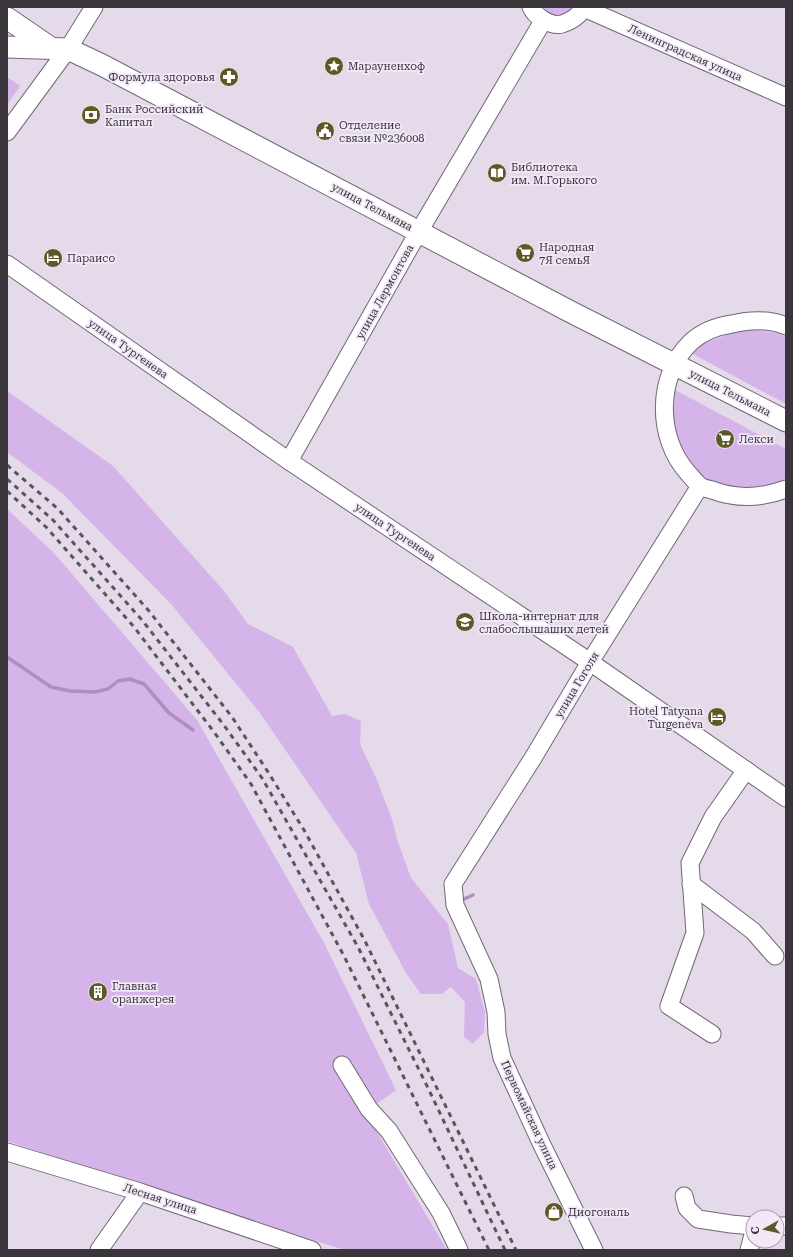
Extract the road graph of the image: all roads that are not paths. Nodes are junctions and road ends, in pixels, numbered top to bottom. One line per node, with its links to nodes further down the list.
1 (94, 7): 7 (street)
2 (531, 7): 5 (street)
3 (584, 8): 5 (street, Ленинградская улица); 8 (street, Ленинградская улица)
4 (7, 18): 7 (main road, улица Тельмана)
5 (543, 21): 10 (street, улица Лермонтова)
6 (7, 47): 7 (main road, улица Тельмана)
7 (60, 49): 9 (street); 10 (main road, улица Тельмана)
8 (786, 97)
9 (7, 132)
10 (419, 232): 13 (main road, улица Тельмана); 15 (street, улица Лермонтова)
11 (7, 264): 15 (street, улица Тургенева)
12 (786, 326): 13 (street)
13 (675, 365): 14 (main road, улица Тельмана); 16 (street)
14 (786, 421)
15 (289, 461): 18 (street, улица Тургенева)
16 (700, 486): 17 (street); 18 (street, улица Гоголя)
17 (786, 489)
18 (590, 662): 19 (street, улица Тургенева); 21 (street, улица Гоголя)
19 (746, 770): 20 (street, улица Тургенева); 22 (street)
20 (786, 798)
21 (453, 884): 33 (street, Первомайская улица)
22 (691, 884): 23 (street); 24 (street)
23 (775, 956)
24 (712, 1034)
25 (342, 1065): 32 (street)
26 (7, 1152): 27 (street, Лесная улица)
27 (140, 1192): 30 (street); 31 (street, Лесная улица)
28 (684, 1196): 29 (street)
29 (745, 1225)
30 (99, 1250)
31 (312, 1250)
32 (459, 1250)
33 (594, 1250)

